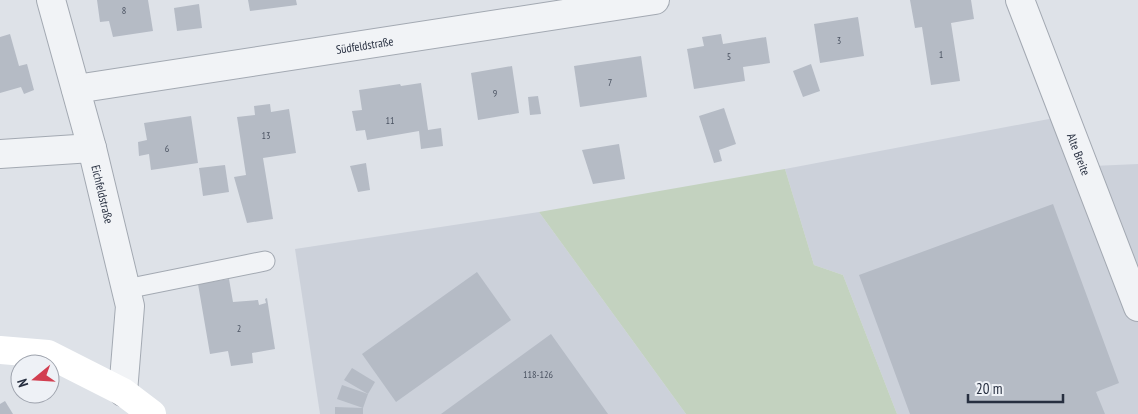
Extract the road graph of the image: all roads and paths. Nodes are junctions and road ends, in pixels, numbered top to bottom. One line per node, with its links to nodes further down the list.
1 (51, 0): 4 (street, Eichfeldstraße)
2 (655, 0): 4 (street, Südfeldstraße)
3 (1020, 0): 9 (street, Alte Breite)
4 (76, 89): 5 (street, Eichfeldstraße)
5 (92, 148): 6 (street); 8 (street, Eichfeldstraße)
6 (0, 154)
7 (265, 261): 8 (lane)
8 (126, 289): 11 (street, Eichfeldstraße)
9 (1138, 307)
10 (0, 350): 11 (main road)
11 (123, 392): 12 (main road)
12 (152, 414)

